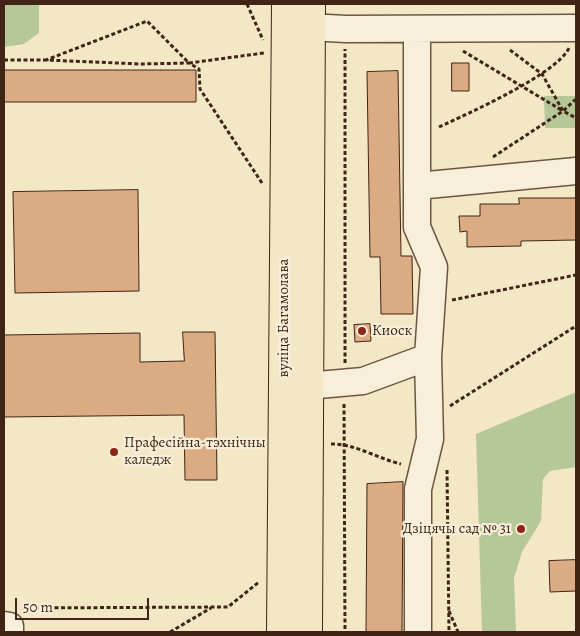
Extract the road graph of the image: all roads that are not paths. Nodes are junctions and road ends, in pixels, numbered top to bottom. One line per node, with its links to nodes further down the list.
1 (298, 15): 2 (lane); 7 (main road, вуліца Багамолава)
2 (417, 29): 3 (lane); 5 (lane)
3 (574, 34)
4 (576, 171): 5 (lane)
5 (417, 186): 6 (lane)
6 (428, 357): 7 (lane); 10 (lane)
7 (296, 386): 8 (main road, вуліца Багамолава); 9 (main road, вуліца Багамолава)
8 (281, 632)
9 (308, 632)
10 (418, 632)

